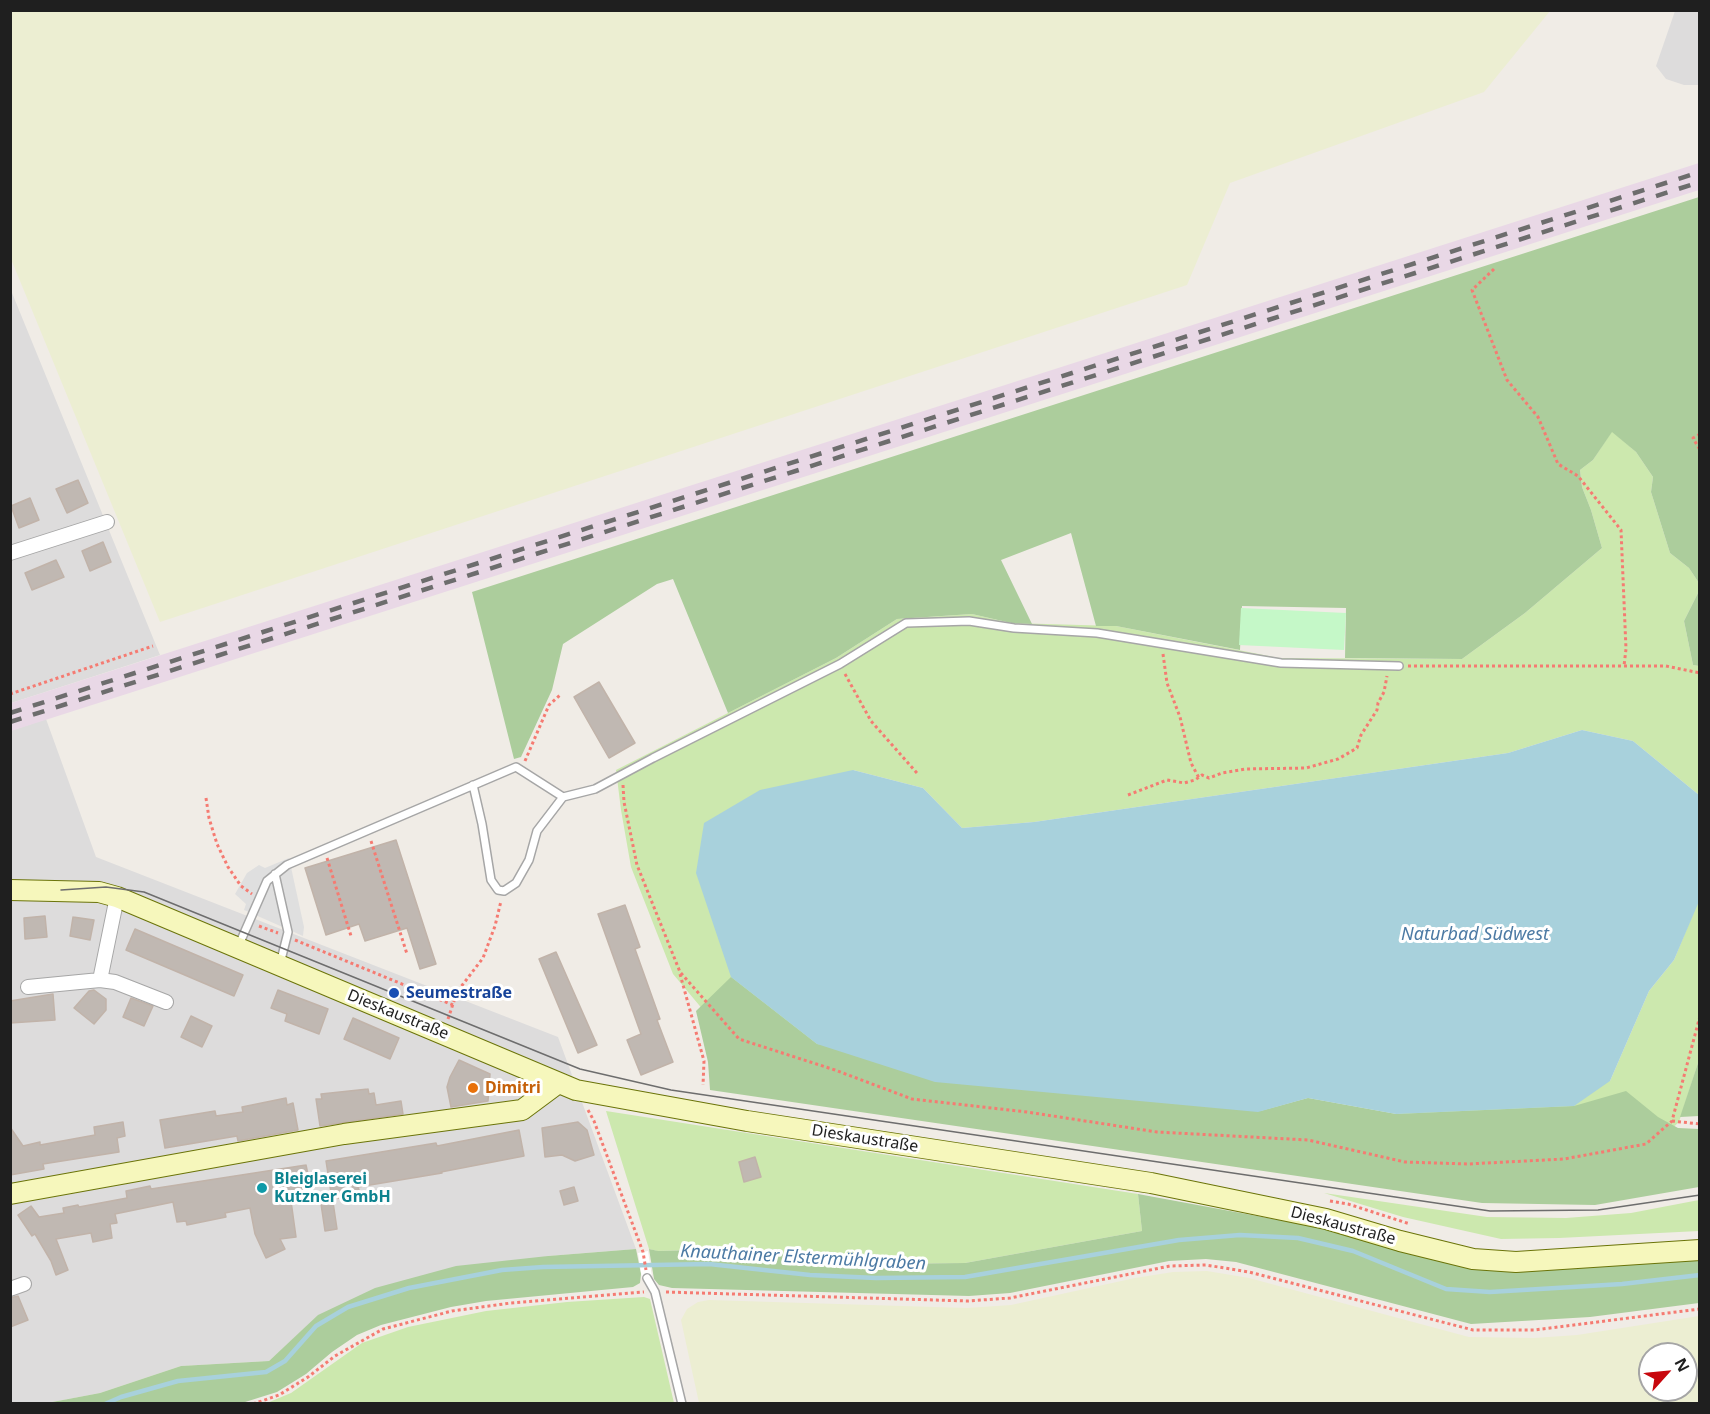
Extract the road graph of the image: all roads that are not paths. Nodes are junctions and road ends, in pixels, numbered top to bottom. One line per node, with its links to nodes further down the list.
1 (106, 522): 2 (street)
2 (10, 553)
3 (1399, 666): 5 (lane)
4 (473, 785): 5 (lane); 5 (lane); 6 (lane)
5 (563, 797)
6 (276, 874): 9 (lane); 10 (lane)
7 (10, 890): 8 (main road, Dieskaustraße)
8 (117, 897): 9 (main road, Dieskaustraße); 11 (street)
9 (237, 948): 10 (main road, Dieskaustraße)
10 (279, 966): 14 (main road, Dieskaustraße)
11 (100, 980): 12 (street); 13 (street)
12 (28, 987)
13 (166, 1002)
14 (557, 1084): 15 (main road); 16 (main road, Dieskaustraße)
15 (10, 1194)
16 (1700, 1250)
17 (647, 1278): 20 (lane)
18 (24, 1284): 19 (street)
19 (10, 1289)
20 (682, 1404)

